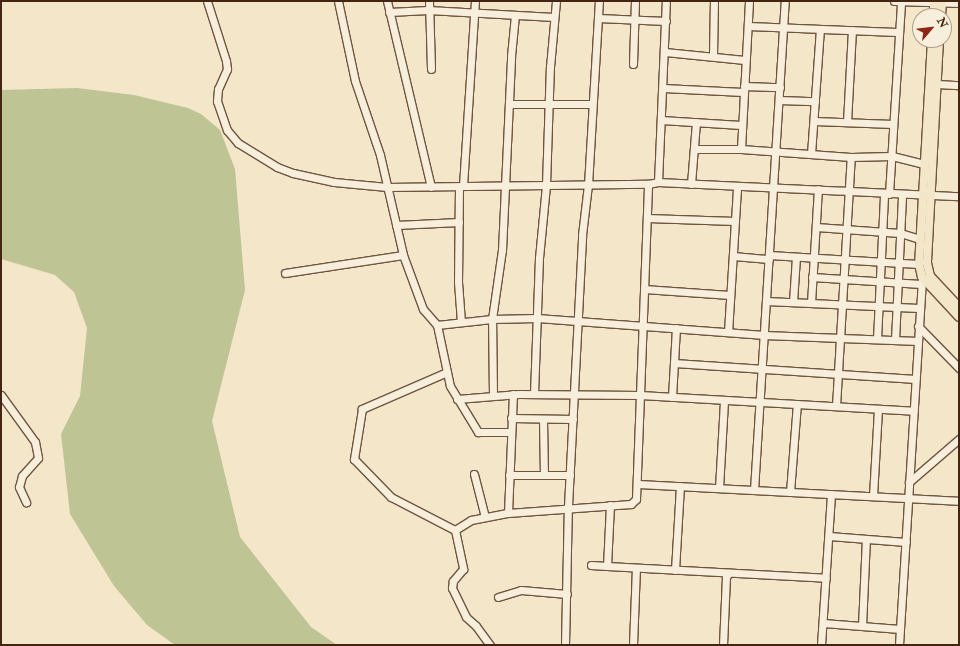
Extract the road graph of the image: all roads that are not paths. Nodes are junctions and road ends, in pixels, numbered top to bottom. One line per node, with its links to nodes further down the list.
1 (207, 1): 67 (street)
2 (338, 1): 67 (street)
3 (387, 1): 18 (street)
4 (429, 1): 17 (street)
5 (475, 1): 19 (street)
6 (556, 1): 21 (street)
7 (599, 1): 22 (street)
8 (635, 1): 23 (street)
9 (666, 1): 24 (street)
10 (714, 1): 33 (street)
11 (749, 1): 25 (street)
12 (785, 1): 26 (street)
13 (894, 1): 14 (street)
14 (901, 1): 15 (street); 29 (street)
15 (938, 2): 16 (street)
16 (959, 3)
17 (428, 10): 18 (street); 19 (street); 36 (street)
18 (389, 12): 68 (street)
19 (474, 13): 20 (street); 65 (street)
20 (515, 15): 21 (street); 44 (street)
21 (554, 17): 45 (street)
22 (598, 18): 23 (street); 46 (street)
23 (634, 20): 24 (street); 35 (street)
24 (666, 21): 32 (street)
25 (748, 26): 26 (street); 34 (street)
26 (784, 28): 27 (street); 39 (street)
27 (820, 29): 28 (street); 43 (street)
28 (852, 30): 29 (street); 50 (street)
29 (899, 32): 51 (street)
30 (931, 48): 59 (main road)
31 (939, 48): 37 (main road)
32 (665, 52): 33 (street); 40 (street)
33 (713, 56): 34 (street)
34 (745, 60): 41 (street)
35 (633, 64)
36 (431, 69)
37 (937, 84): 38 (street); 75 (main road)
38 (959, 85)
39 (780, 87): 41 (street); 42 (street)
40 (663, 88): 41 (street); 47 (street)
41 (743, 89): 52 (street)
42 (779, 100): 43 (street); 55 (street)
43 (815, 101): 48 (street)
44 (509, 104): 45 (street); 66 (street)
45 (549, 104): 46 (street); 63 (street)
46 (592, 104): 64 (street)
47 (661, 120): 49 (street); 60 (street)
48 (814, 121): 50 (street); 56 (street)
49 (696, 122): 52 (street); 53 (street)
50 (847, 122): 51 (street)
51 (893, 124): 57 (street)
52 (741, 125): 54 (street)
53 (694, 149): 54 (street); 62 (street)
54 (741, 149): 55 (street)
55 (775, 152): 56 (street); 70 (street)
56 (811, 154): 58 (street)
57 (892, 156): 58 (street); 59 (street); 73 (street)
58 (852, 157): 72 (street)
59 (924, 164): 75 (main road)
60 (658, 182): 61 (street); 62 (street)
61 (648, 184): 64 (street); 77 (street)
62 (691, 184): 69 (street)
63 (546, 185): 64 (street); 66 (street); 113 (street)
64 (588, 185): 114 (street)
65 (461, 186): 66 (street); 68 (street); 78 (street)
66 (505, 186): 112 (street)
67 (387, 187): 68 (street); 80 (street)
68 (431, 187)
69 (737, 187): 70 (street); 79 (street)
70 (774, 187): 71 (street); 88 (street)
71 (818, 189): 72 (street); 81 (street)
72 (850, 191): 73 (street); 82 (street)
73 (887, 194): 74 (street); 83 (street)
74 (902, 195): 75 (street); 84 (street)
75 (927, 195): 76 (street); 85 (main road); 109 (main road)
76 (959, 196)
77 (646, 218): 79 (street); 101 (street)
78 (459, 222): 80 (street); 115 (street)
79 (735, 222): 87 (street)
80 (396, 225): 86 (street)
81 (816, 227): 82 (street); 90 (street)
82 (848, 229): 83 (street); 91 (street)
83 (883, 232): 84 (street); 92 (street)
84 (900, 233): 85 (street); 93 (street)
85 (920, 239): 94 (main road)
86 (403, 255): 95 (street); 116 (street)
87 (733, 256): 88 (street); 102 (street)
88 (769, 257): 89 (street); 103 (street)
89 (796, 257): 90 (street); 104 (street)
90 (814, 258): 91 (street); 96 (street)
91 (847, 260): 92 (street); 97 (street)
92 (881, 262): 93 (street); 99 (street)
93 (899, 263): 94 (street); 100 (street)
94 (919, 264): 98 (main road)
95 (285, 273)
96 (812, 278): 97 (street); 105 (street)
97 (845, 280): 99 (street); 106 (street)
98 (921, 281): 100 (street); 110 (street); 111 (main road)
99 (880, 282): 100 (street); 107 (street)
100 (898, 283): 108 (street)
101 (644, 289): 102 (street); 117 (street)
102 (730, 295): 120 (street)
103 (766, 301): 104 (street); 121 (street)
104 (793, 302): 105 (street)
105 (811, 303): 106 (street)
106 (843, 304): 107 (street); 122 (street)
107 (879, 306): 108 (street); 123 (street)
108 (897, 307): 110 (street); 124 (street)
109 (959, 307)
110 (919, 308): 118 (street)
111 (959, 317)
112 (492, 318): 113 (street); 115 (street); 137 (street)
113 (537, 318): 114 (street); 133 (street)
114 (577, 321): 117 (street); 134 (street)
115 (461, 322): 116 (street)
116 (437, 324): 129 (street)
117 (643, 324): 119 (street); 136 (street)
118 (918, 326): 125 (street); 127 (street)
119 (676, 328): 120 (street); 126 (street)
120 (728, 332): 121 (street)
121 (764, 335): 122 (street); 128 (street)
122 (840, 338): 123 (street); 130 (street)
123 (877, 339): 124 (street)
124 (895, 340): 125 (street)
125 (918, 341): 131 (street)
126 (674, 363): 128 (street); 138 (street)
127 (959, 368)
128 (762, 369): 130 (street); 141 (street)
129 (447, 372): 139 (street); 170 (street)
130 (838, 373): 131 (street); 143 (street)
131 (915, 379): 145 (street)
132 (513, 394): 133 (street); 137 (street); 146 (street)
133 (534, 394): 134 (street)
134 (575, 394): 136 (street); 148 (street)
135 (1, 395): 165 (street)
136 (640, 395): 138 (street); 156 (street)
137 (493, 396): 139 (street)
138 (672, 397): 140 (street)
139 (457, 399): 149 (street)
140 (724, 400): 141 (street); 158 (street)
141 (760, 402): 142 (street); 159 (street)
142 (797, 404): 143 (street); 160 (street)
143 (836, 406): 144 (street)
144 (878, 409): 145 (street); 162 (street)
145 (914, 411): 155 (street)
146 (511, 418): 147 (street); 149 (street)
147 (543, 419): 148 (street); 153 (street)
148 (573, 419): 154 (street)
149 (510, 432): 152 (street)
150 (959, 439): 155 (street)
151 (474, 474): 169 (street)
152 (509, 475): 153 (street); 168 (street)
153 (544, 475): 154 (street)
154 (570, 475): 167 (street)
155 (910, 482): 163 (street)
156 (637, 484): 157 (street); 166 (street)
157 (680, 486): 158 (street); 177 (street)
158 (719, 488): 159 (street)
159 (754, 490): 160 (street)
160 (790, 492): 161 (street)
161 (831, 494): 162 (street); 171 (street)
162 (873, 496): 163 (street)
163 (908, 499): 164 (street); 173 (street)
164 (959, 501)
165 (26, 502)
166 (610, 504): 167 (street); 175 (street)
167 (568, 506): 168 (street); 180 (street)
168 (508, 513): 169 (street)
169 (485, 517): 170 (street)
170 (455, 530): 185 (street)
171 (828, 536): 172 (street); 179 (street)
172 (866, 539): 173 (street); 183 (street)
173 (906, 542): 184 (street)
174 (591, 565): 175 (street)
175 (607, 566): 176 (street)
176 (636, 568): 177 (street); 187 (street)
177 (675, 570): 178 (street)
178 (729, 573): 179 (street); 188 (street)
179 (826, 578): 182 (street)
180 (567, 594): 181 (street); 186 (street)
181 (498, 597)
182 (823, 623): 183 (street); 189 (street)
183 (862, 626): 184 (street)
184 (900, 629): 190 (street)
185 (490, 645)
186 (565, 645)
187 (633, 645)
188 (723, 645)
189 (821, 645)
190 (899, 645)

